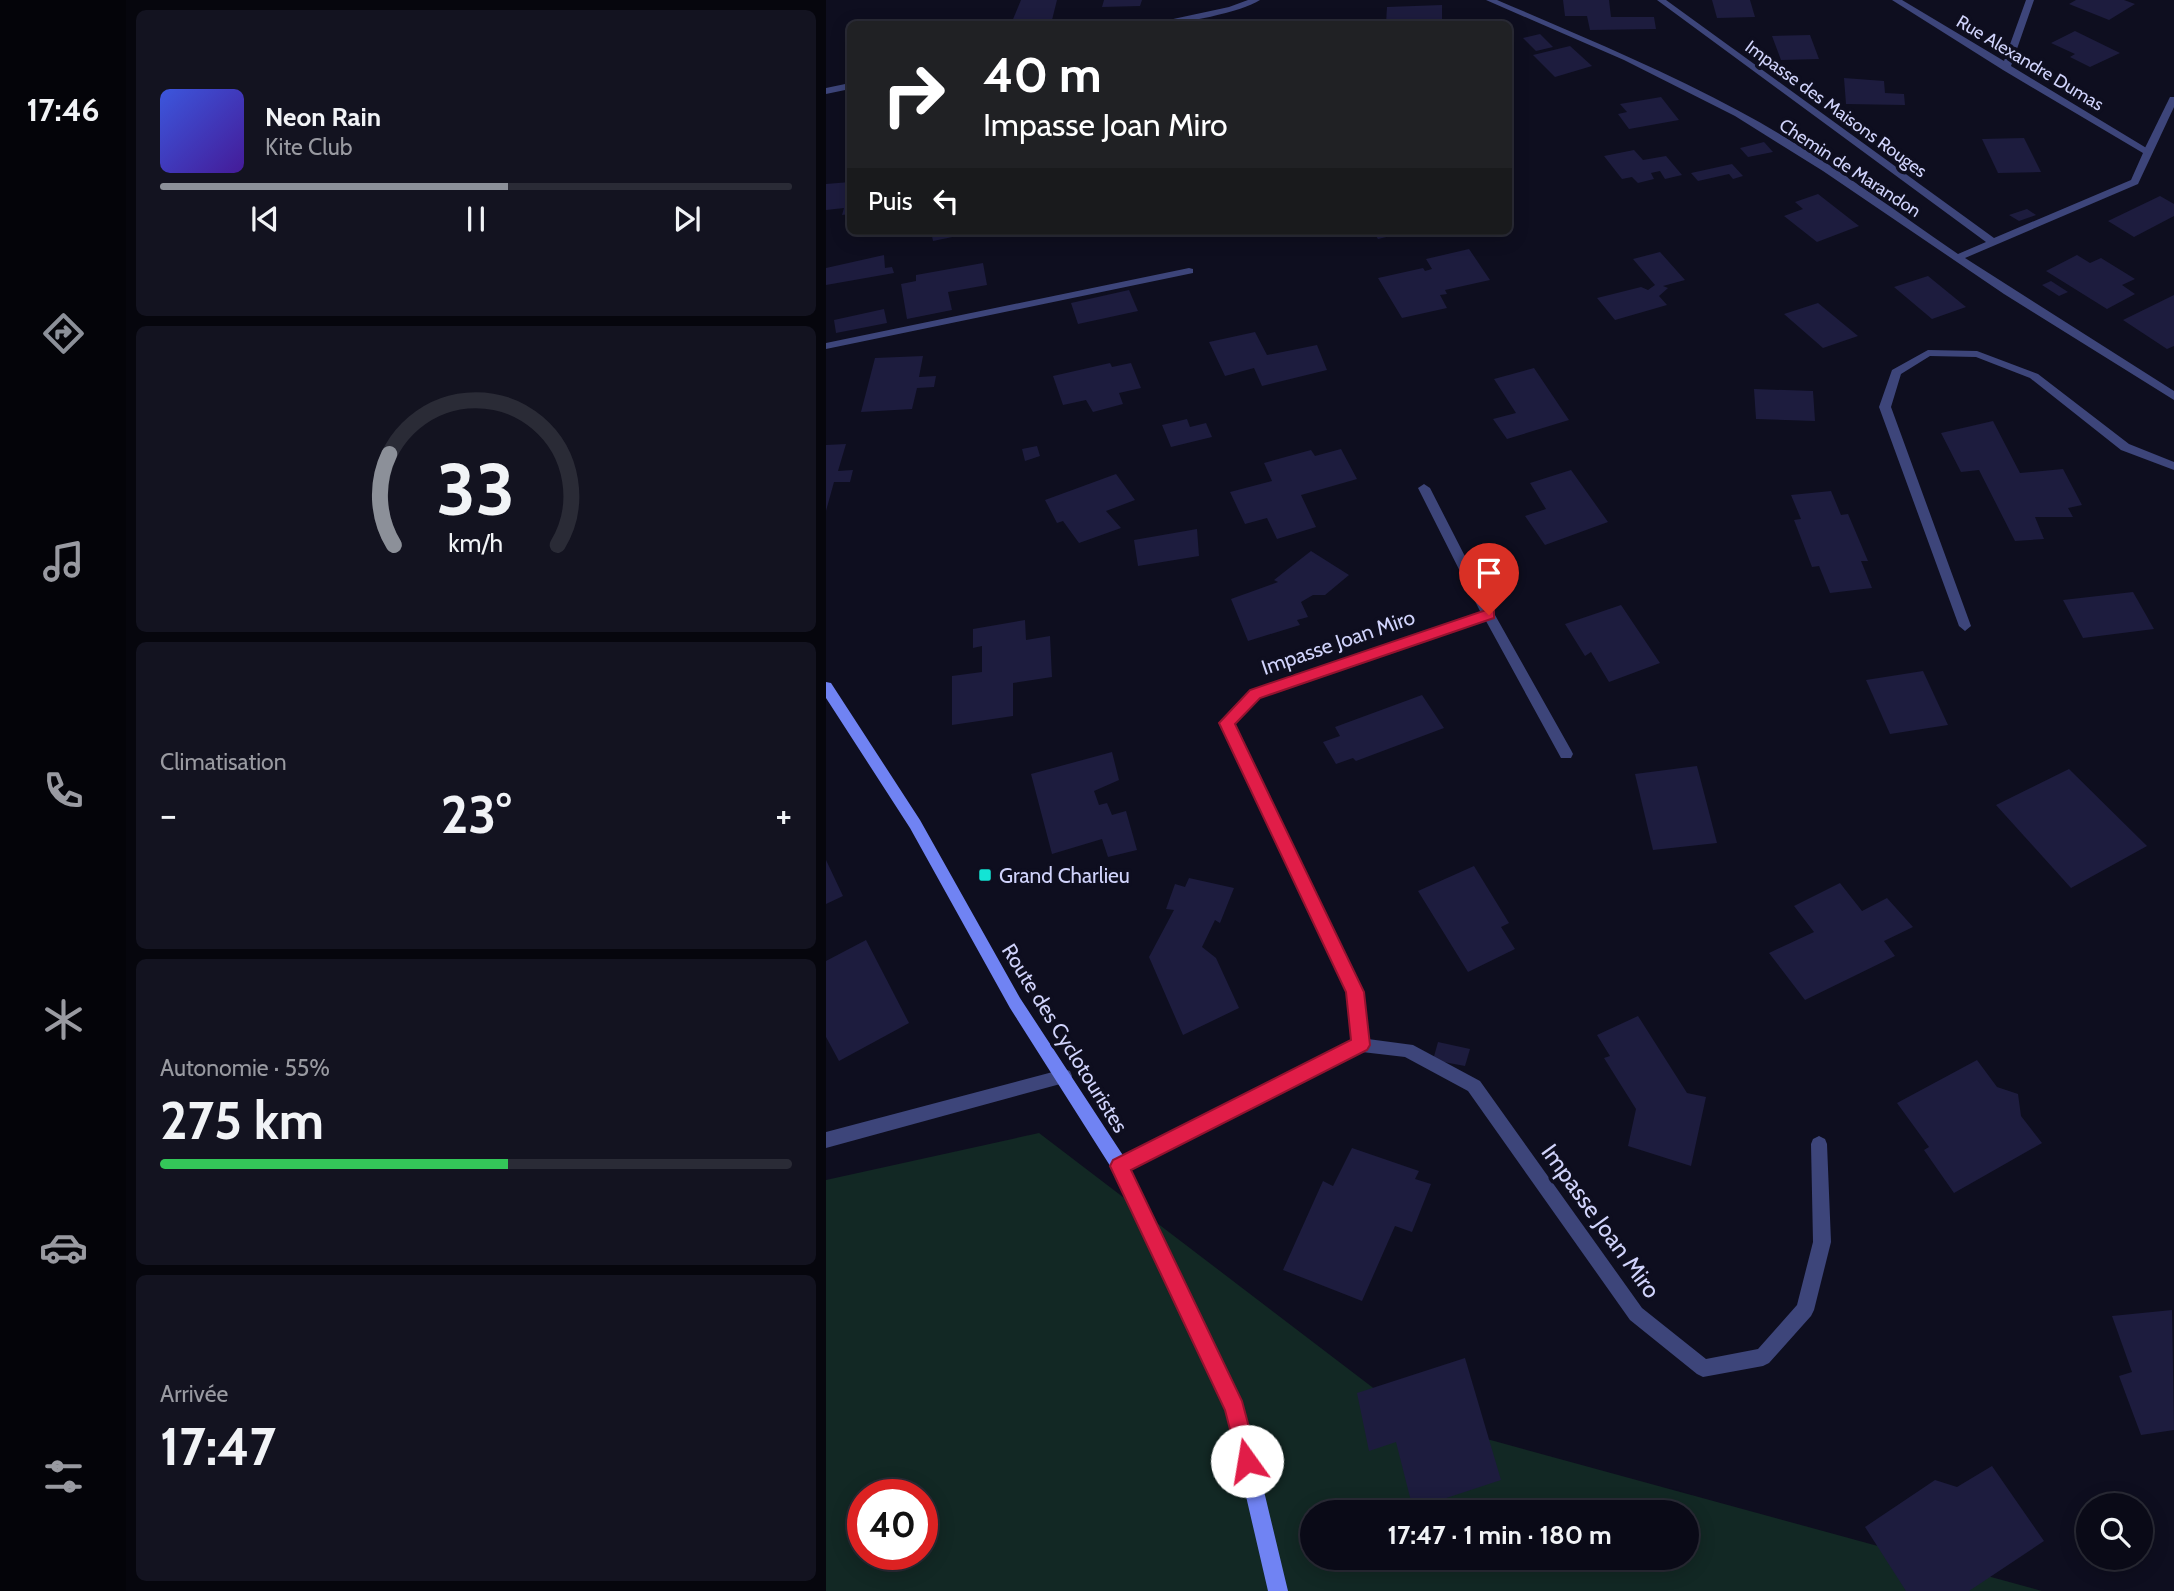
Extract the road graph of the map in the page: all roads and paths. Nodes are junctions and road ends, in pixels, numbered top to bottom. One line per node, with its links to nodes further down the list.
1 (1256, 0): 6 (street)
2 (1490, 0): 13 (street, Chemin de Marandon)
3 (1661, 0): 12 (street, Impasse des Maisons Rouges)
4 (1896, 0): 7 (street, Rue Alexandre Dumas)
5 (2030, 0): 7 (street)
6 (1169, 21)
7 (2006, 68): 11 (street, Rue Alexandre Dumas)
8 (847, 87): 9 (street)
9 (826, 91)
10 (2173, 99): 11 (street)
11 (2148, 152): 12 (street)
12 (1994, 243): 13 (street)
13 (1957, 258): 16 (street, Chemin de Marandon)
14 (1189, 271): 15 (street)
15 (826, 346)
16 (2174, 396)
17 (2174, 467): 20 (street)
18 (1424, 488): 19 (street)
19 (1489, 615): 22 (street); 23 (street, Impasse Joan Miro)
20 (1965, 626)
21 (826, 687): 24 (street, Route des Cyclotouristes)
22 (1566, 754)
23 (1361, 1045): 26 (street, Impasse Joan Miro); 27 (street)
24 (1064, 1076): 25 (street); 27 (street, Route des Cyclotouristes)
25 (826, 1140)
26 (1819, 1144)
27 (1120, 1166): 28 (street, Route des Cyclotouristes)
28 (1278, 1591)

